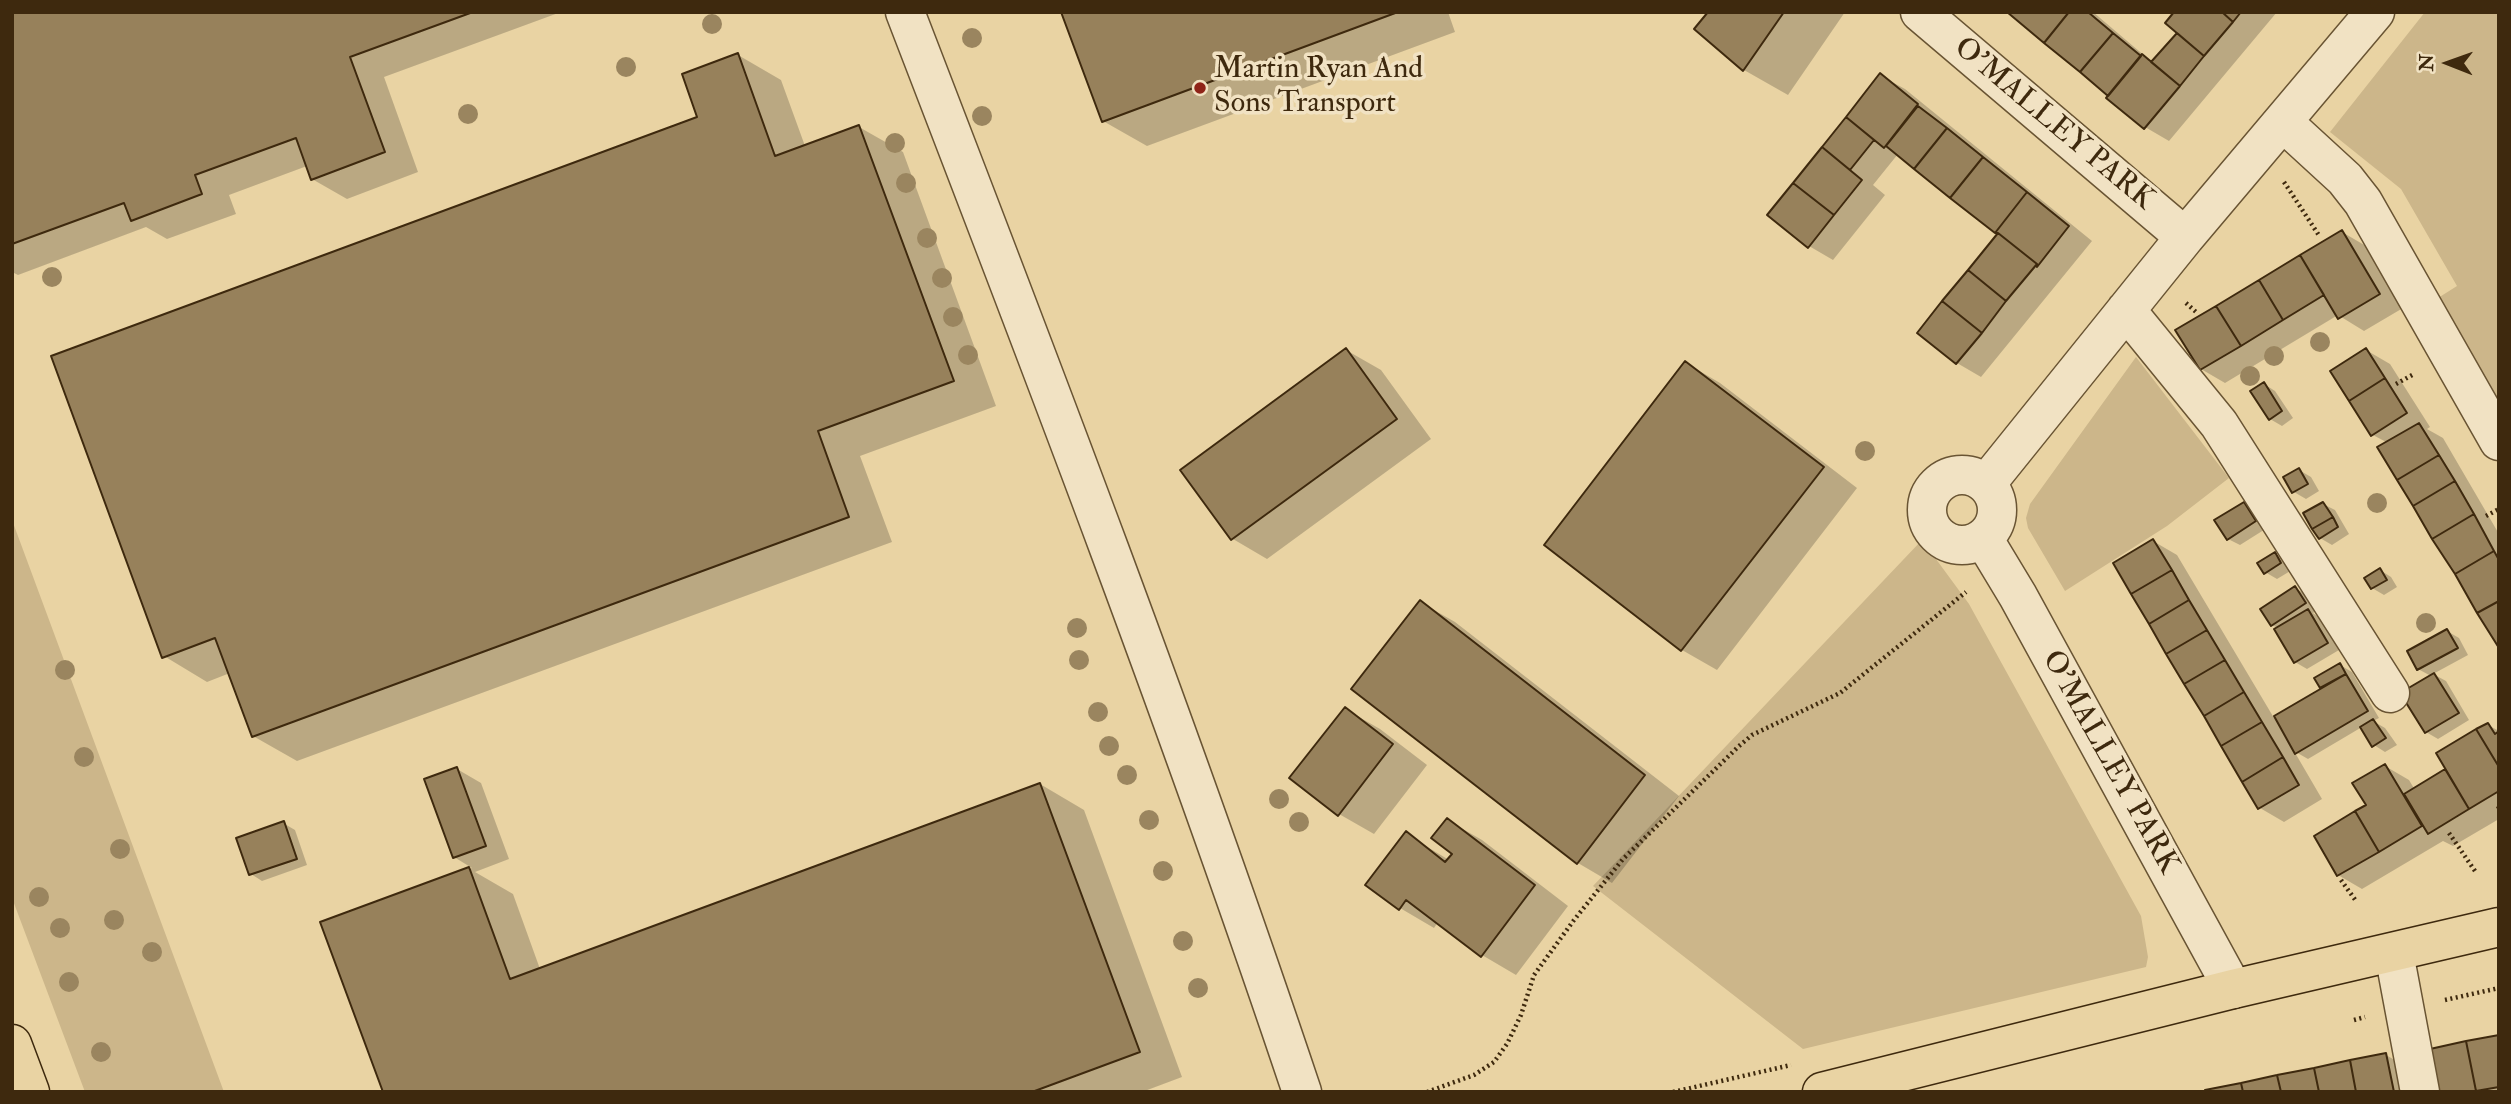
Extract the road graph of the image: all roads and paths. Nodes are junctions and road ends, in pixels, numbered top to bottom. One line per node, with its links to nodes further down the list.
1 (905, 12): 27 (street)
2 (1920, 12): 6 (street, O'MALLEY PARK)
3 (2375, 12): 4 (street)
4 (2284, 122): 6 (street); 9 (street)
5 (2280, 176): 7 (path)
6 (2185, 237): 8 (street)
7 (2320, 237)
8 (2126, 310): 10 (street); 15 (street)
9 (2499, 441)
10 (1986, 484): 13 (street); 13 (street)
11 (2499, 509): 12 (path)
12 (2486, 516)
13 (1983, 538): 22 (street, O'MALLEY PARK)
14 (1970, 589): 28 (path)
15 (2390, 693)
16 (2449, 833): 17 (path)
17 (2475, 872)
18 (2341, 880): 19 (path)
19 (2356, 901)
20 (2499, 927): 21 (main road)
21 (2394, 953): 22 (main road); 31 (street)
22 (2233, 989): 25 (main road)
23 (12, 1044): 26 (main road)
24 (1793, 1065): 29 (path)
25 (1916, 1081): 30 (main road)
26 (30, 1092)
27 (1302, 1092)
28 (1427, 1092)
29 (1673, 1092)
30 (1822, 1092)
31 (2420, 1092)

